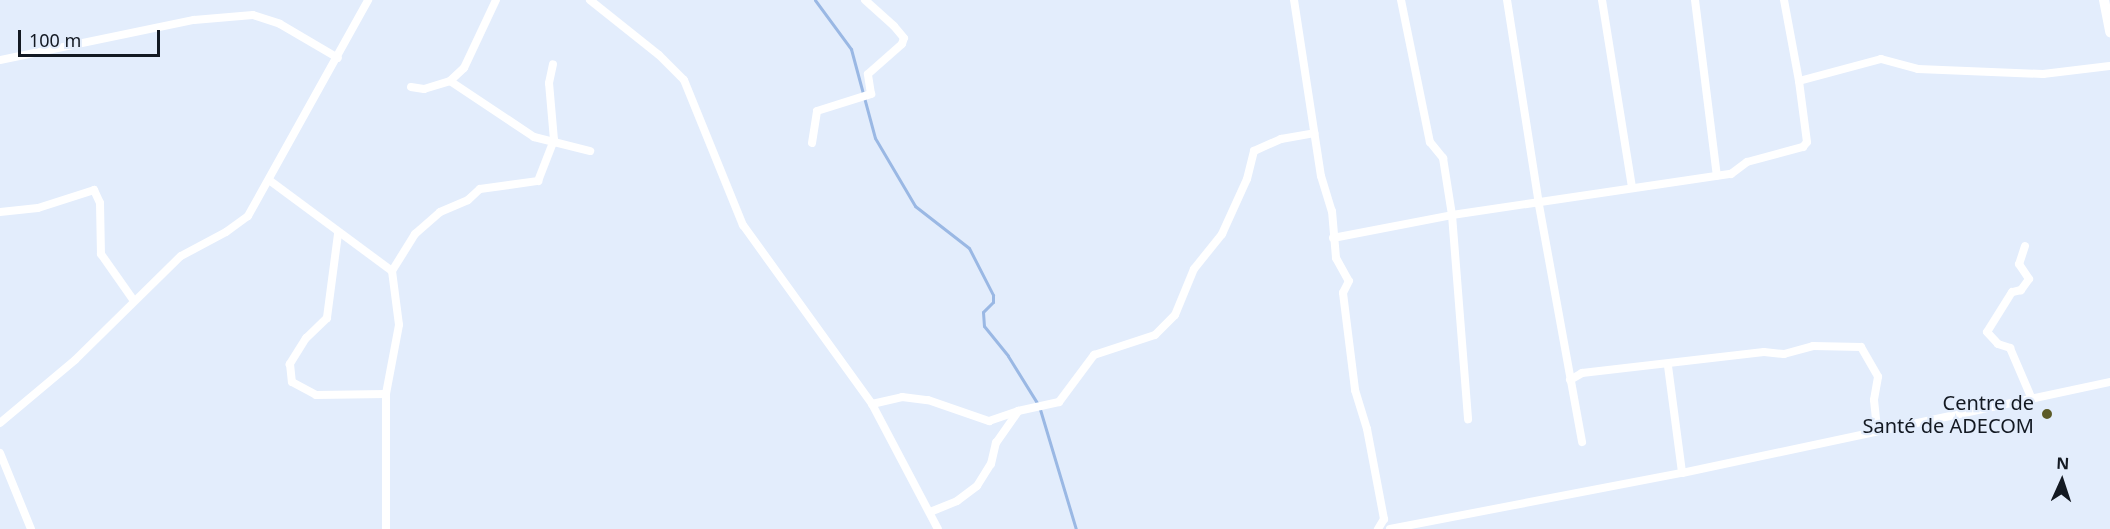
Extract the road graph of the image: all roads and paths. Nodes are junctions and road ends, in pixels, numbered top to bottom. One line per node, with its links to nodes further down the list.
1 (368, 0): 13 (street)
2 (496, 0): 17 (street)
3 (590, 0): 40 (street)
4 (865, 0): 22 (street)
5 (1294, 0): 20 (street)
6 (1401, 0): 29 (street)
7 (1507, 0): 27 (street)
8 (1602, 0): 26 (street)
9 (1695, 0): 24 (street)
10 (1784, 0): 18 (street)
11 (2104, 0): 12 (main road)
12 (2110, 32)
13 (338, 58): 14 (street); 25 (street)
14 (0, 60)
15 (553, 64): 21 (street)
16 (2110, 66): 18 (street)
17 (450, 81): 19 (street); 21 (street)
18 (1799, 81): 24 (street)
19 (411, 87)
20 (1314, 133): 31 (street); 41 (street)
21 (554, 140): 23 (street); 33 (street)
22 (812, 143)
23 (590, 152)
24 (1717, 176): 26 (street)
25 (269, 180): 30 (street); 34 (street)
26 (1632, 187): 27 (street)
27 (1539, 205): 29 (street); 36 (street)
28 (0, 212): 34 (street)
29 (1452, 215): 31 (street); 42 (street)
30 (338, 234): 33 (street); 38 (street)
31 (1333, 238): 53 (street)
32 (2025, 246): 39 (street)
33 (392, 271): 38 (street)
34 (134, 301): 43 (street)
35 (1668, 366): 36 (street); 44 (street); 47 (street)
36 (1570, 380): 45 (street)
37 (2110, 382): 39 (street)
38 (386, 393): 51 (street)
39 (2031, 397): 44 (street)
40 (872, 404): 41 (street); 49 (street)
41 (1018, 411): 49 (street)
42 (1468, 419)
43 (0, 423)
44 (1877, 429): 47 (street)
45 (1582, 442)
46 (0, 453): 48 (street)
47 (1682, 472): 54 (street)
48 (4, 474): 50 (street)
49 (930, 512): 52 (street)
50 (31, 529)
51 (386, 529)
52 (938, 529)
53 (1378, 529)
54 (1390, 529)

